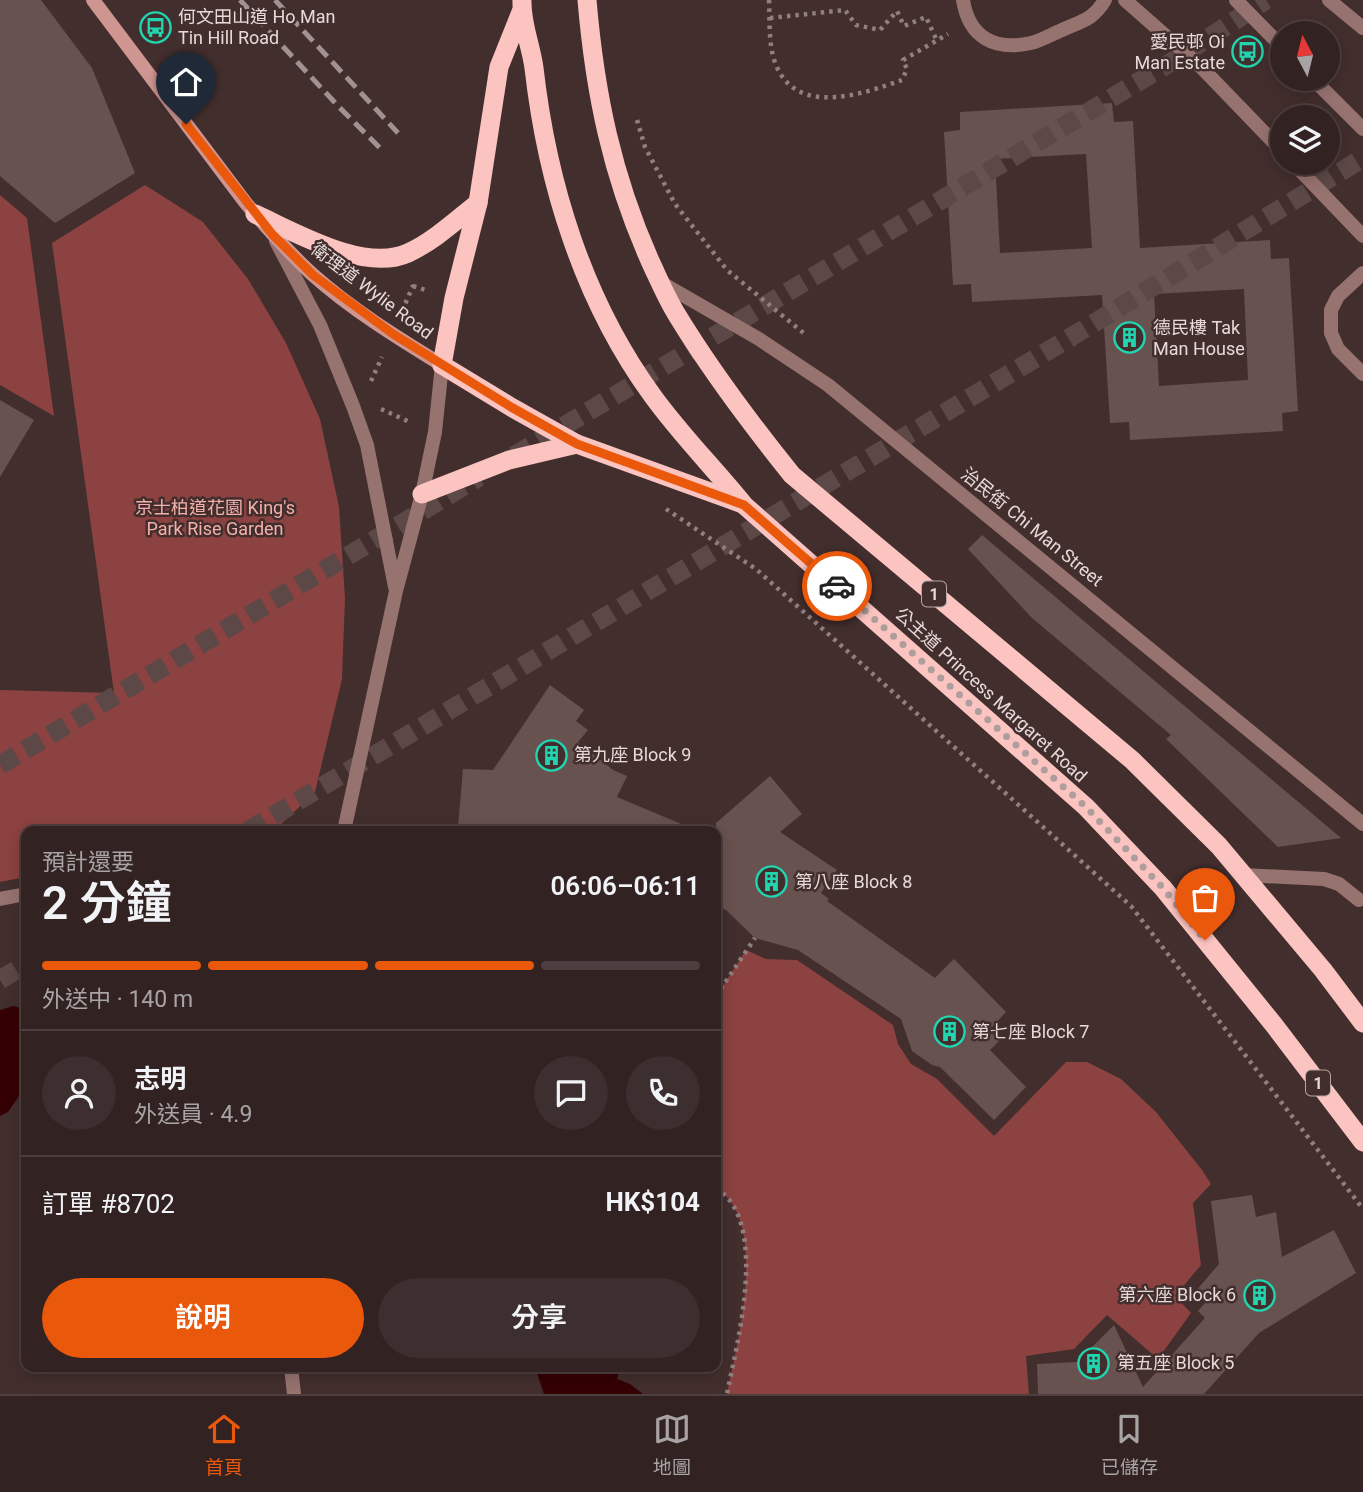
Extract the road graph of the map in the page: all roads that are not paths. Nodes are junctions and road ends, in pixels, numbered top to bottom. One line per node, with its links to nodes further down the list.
1 (93, 0): 16 (main road, 衛理道 Wylie Road)
2 (587, 0): 20 (highway, 公主道 Princess Margaret Road / 1)
3 (963, 0): 4 (street)
4 (1105, 0)
5 (1125, 0): 13 (street)
6 (1236, 0): 10 (street)
7 (1329, 0): 9 (street)
8 (521, 6): 15 (highway); 25 (highway, 公主道 Princess Margaret Road / 1)
9 (1363, 28)
10 (1270, 35)
11 (1325, 91): 12 (street)
12 (1363, 129)
13 (1270, 139)
14 (1305, 175): 18 (street)
15 (478, 203): 16 (highway); 21 (highway)
16 (255, 214): 17 (main road, 衛理道 Wylie Road)
17 (272, 234): 21 (main road, 衛理道 Wylie Road); 26 (street)
18 (1363, 236)
19 (1363, 273): 22 (street)
20 (660, 282): 27 (street, 治民街 Chi Man Street); 29 (highway, 公主道 Princess Margaret Road / 1)
21 (442, 365): 23 (highway); 24 (street)
22 (1363, 374)
23 (577, 444): 24 (highway); 25 (highway)
24 (422, 494): 26 (street)
25 (744, 505): 34 (highway, 公主道 Princess Margaret Road / 1)
26 (396, 591): 28 (street)
27 (1363, 824)
28 (345, 826)
29 (1244, 876): 30 (street); 33 (highway, 公主道 Princess Margaret Road / 1)
30 (1363, 881)
31 (21, 895): 32 (street)
32 (0, 899)
33 (1363, 1023)
34 (1363, 1142)
35 (292, 1372): 36 (street)
36 (294, 1394)

